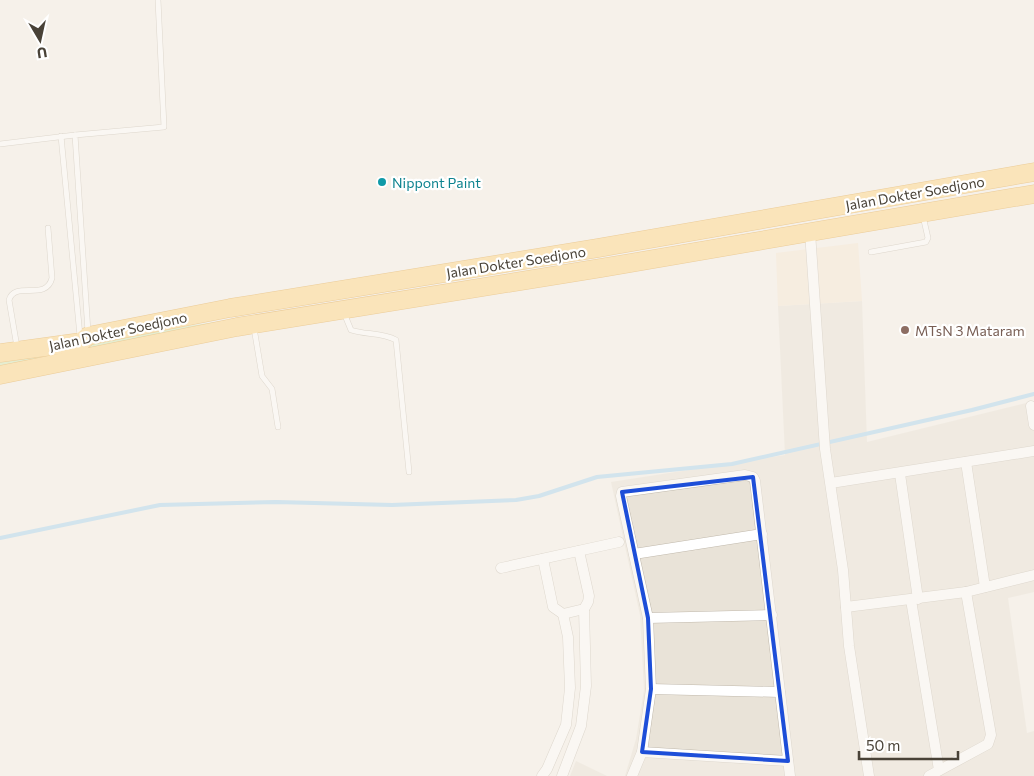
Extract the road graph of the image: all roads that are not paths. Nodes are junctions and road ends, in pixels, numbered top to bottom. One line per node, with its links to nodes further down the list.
1 (158, 0): 2 (lane)
2 (75, 135): 3 (lane); 19 (lane)
3 (61, 136): 4 (lane); 19 (lane)
4 (0, 144)
5 (1034, 172): 10 (highway, Jalan Dokter Soedjono)
6 (1034, 194): 7 (highway, Jalan Dokter Soedjono)
7 (922, 213): 9 (highway, Jalan Dokter Soedjono); 11 (lane)
8 (48, 228): 20 (lane)
9 (810, 232): 13 (highway, Jalan Dokter Soedjono); 30 (street)
10 (598, 248): 12 (highway, Jalan Dokter Soedjono); 13 (highway)
11 (871, 252)
12 (565, 253): 14 (highway); 15 (highway, Jalan Dokter Soedjono)
13 (601, 268): 14 (highway, Jalan Dokter Soedjono)
14 (569, 273): 17 (highway, Jalan Dokter Soedjono)
15 (260, 304): 16 (highway, Jalan Dokter Soedjono); 18 (highway)
16 (230, 308): 18 (highway); 19 (highway, Jalan Dokter Soedjono)
17 (342, 310): 18 (highway, Jalan Dokter Soedjono); 28 (lane)
18 (253, 325): 22 (highway, Jalan Dokter Soedjono); 25 (lane)
19 (85, 339): 20 (highway, Jalan Dokter Soedjono)
20 (18, 350): 21 (highway, Jalan Dokter Soedjono)
21 (0, 353)
22 (0, 375)
23 (1031, 406): 24 (street)
24 (1034, 425)
25 (278, 427)
26 (1034, 451): 27 (street)
27 (966, 462): 29 (street); 38 (street)
28 (409, 472)
29 (900, 474): 30 (street); 40 (street)
30 (831, 483): 41 (street)
31 (762, 534): 34 (street); 34 (street); 44 (street)
32 (619, 542): 33 (street)
33 (579, 551): 35 (street); 42 (street)
34 (634, 554): 45 (street)
35 (543, 559): 36 (street); 43 (street)
36 (501, 568)
37 (1034, 575): 38 (street)
38 (985, 586): 39 (street)
39 (966, 592): 40 (street); 50 (street)
40 (914, 599): 41 (street); 50 (street)
41 (846, 608): 55 (street)
42 (584, 609): 43 (street); 52 (street)
43 (563, 614): 51 (street)
44 (772, 615): 45 (street); 47 (street)
45 (648, 618): 46 (street)
46 (651, 689): 47 (street); 48 (street)
47 (780, 692): 49 (street)
48 (642, 752): 49 (street); 53 (street)
49 (788, 761): 54 (street)
50 (939, 770): 56 (street)
51 (544, 773): 52 (street)
52 (560, 776)
53 (632, 776)
54 (790, 776)
55 (869, 776)
56 (929, 776)

